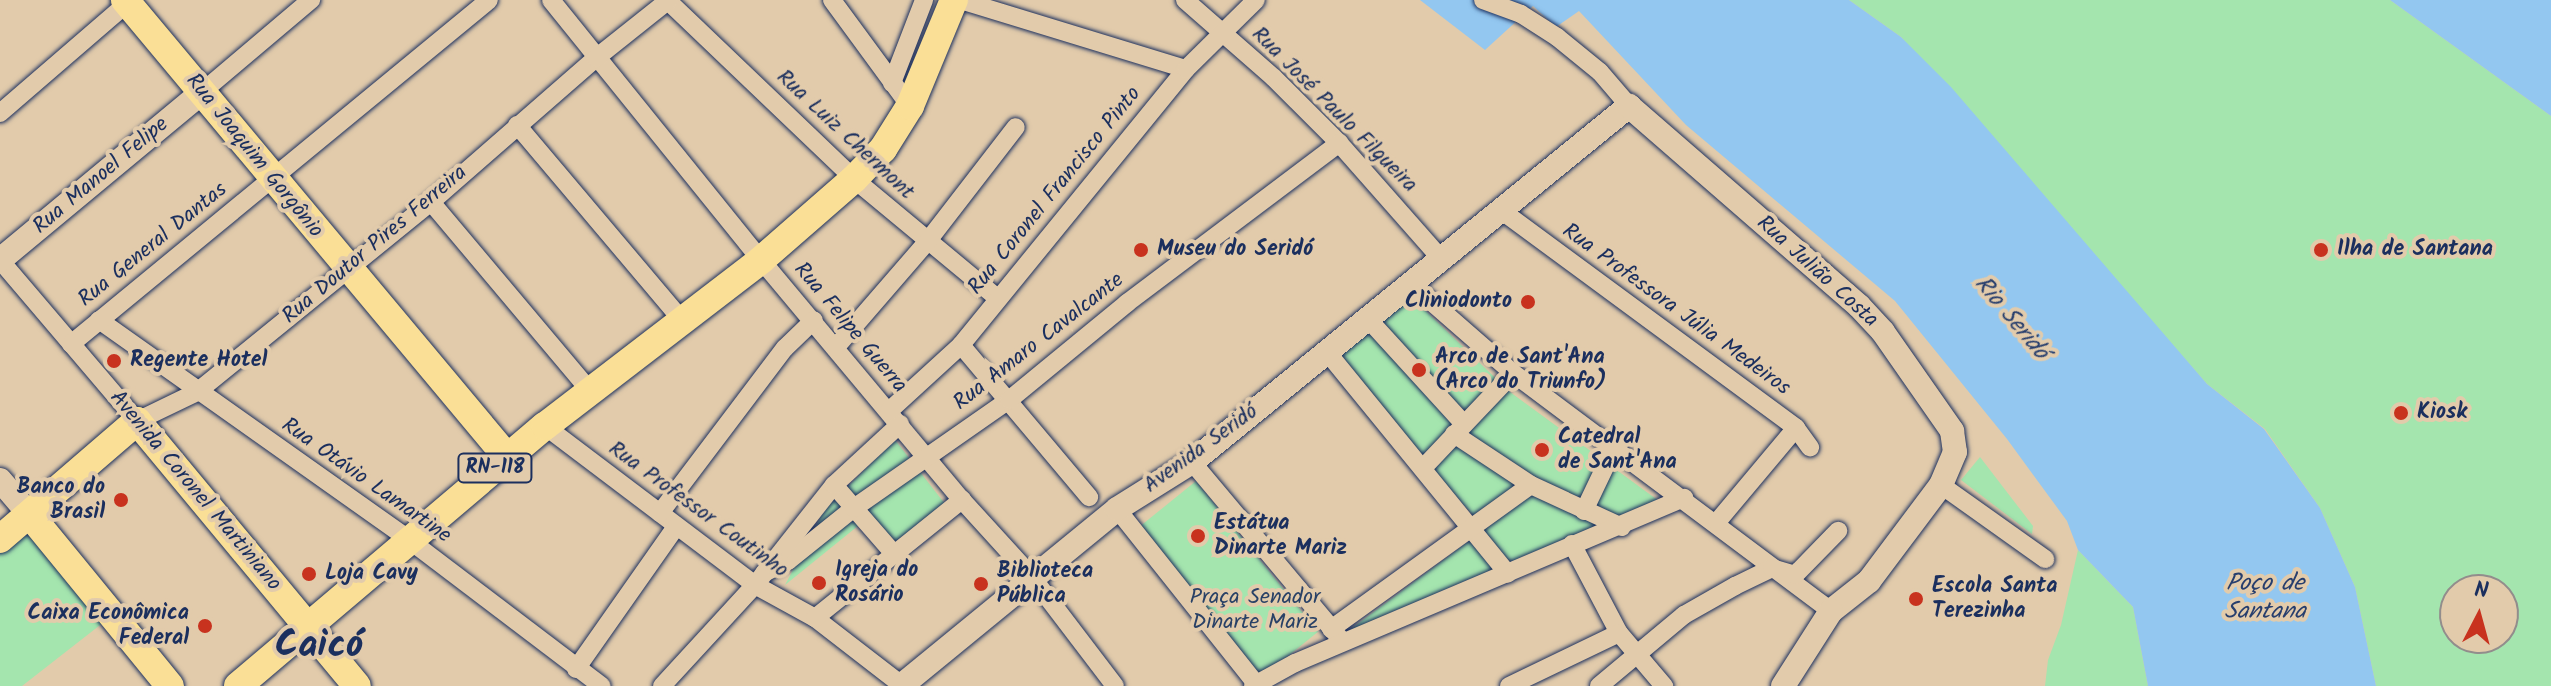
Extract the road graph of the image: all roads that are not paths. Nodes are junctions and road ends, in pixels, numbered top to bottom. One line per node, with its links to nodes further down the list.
1 (311, 0): 16 (street)
2 (489, 0): 23 (street, Rua General Dantas)
3 (551, 0): 13 (street, Rua Felipe Guerra)
4 (668, 0): 13 (street, Rua Doutor Pires Ferreira); 24 (street, Rua Luiz Chermont)
5 (832, 0): 15 (street)
6 (924, 0): 15 (street)
7 (957, 0): 14 (street); 17 (main road, RN-118)
8 (1185, 0): 12 (street, Rua José Paulo Filgueira)
9 (1256, 0): 12 (street, Rua Coronel Francisco Pinto)
10 (1483, 0): 18 (street)
11 (128, 1): 16 (main road, Rua Joaquim Gorgônio / RN-118); 19 (street)
12 (1223, 34): 14 (street, Rua Coronel Francisco Pinto); 22 (street, Rua José Paulo Filgueira)
13 (596, 58): 20 (street, Rua Doutor Pires Ferreira); 29 (street, Rua Felipe Guerra)
14 (1186, 69): 33 (street, Rua Coronel Francisco Pinto)
15 (892, 83): 17 (street)
16 (202, 92): 23 (main road, Rua Joaquim Gorgônio / RN-118); 28 (main road, Rua Manoel Felipe)
17 (910, 106): 24 (main road, RN-118)
18 (1629, 106): 26 (main road, Avenida Seridó); 60 (main road, Rua Julião Costa)
19 (0, 113)
20 (517, 125): 25 (street, Rua Doutor Pires Ferreira); 34 (street)
21 (1016, 127): 27 (street)
22 (1339, 143): 30 (street, Rua José Paulo Filgueira); 45 (street, Rua Amaro Cavalcante)
23 (273, 177): 31 (main road, Rua Joaquim Gorgônio / RN-118); 35 (street, Rua General Dantas)
24 (854, 179): 27 (street, Rua Luiz Chermont); 29 (main road, RN-118)
25 (431, 202): 31 (street, Rua Doutor Pires Ferreira); 43 (street)
26 (1505, 214): 30 (main road, Avenida Seridó); 49 (street, Rua Professora Júlia Medeiros)
27 (927, 242): 33 (street, Rua Luiz Chermont); 40 (street)
28 (0, 260): 38 (street, Avenida Coronel Martiniano)
29 (761, 260): 34 (main road, RN-118); 36 (street, Rua Felipe Guerra)
30 (1442, 260): 32 (main road, Avenida Seridó)
31 (347, 269): 44 (street, Rua Doutor Pires Ferreira); 54 (main road, Rua Joaquim Gorgônio / RN-118)
32 (1411, 284): 37 (main road, Avenida Seridó); 42 (street)
33 (996, 297): 39 (street, Rua Coronel Francisco Pinto)
34 (681, 319): 43 (main road, RN-118)
35 (99, 320): 38 (street, Rua General Dantas); 44 (street, Rua Otávio Lamartine)
36 (814, 320): 40 (street, Rua Felipe Guerra); 67 (street)
37 (1369, 320): 41 (main road, Avenida Seridó); 50 (street)
38 (71, 344): 47 (street, Avenida Coronel Martiniano)
39 (961, 345): 45 (street); 46 (street, Rua Coronel Francisco Pinto)
40 (836, 347): 46 (street, Rua Felipe Guerra)
41 (1327, 352): 55 (main road, Avenida Seridó); 56 (street)
42 (1513, 373): 50 (street); 52 (street)
43 (590, 391): 48 (main road, RN-118)
44 (197, 392): 47 (street, Rua Doutor Pires Ferreira); 75 (street, Rua Otávio Lamartine)
45 (1009, 400): 53 (street, Rua Amaro Cavalcante); 61 (street)
46 (894, 418): 53 (street, Rua Felipe Guerra); 58 (street, Rua Coronel Francisco Pinto)
47 (137, 421): 68 (main road, Rua Doutor Pires Ferreira); 85 (main road, Avenida Coronel Martiniano)
48 (545, 426): 54 (main road, RN-118); 67 (street, Rua Professor Coutinho)
49 (1796, 428): 51 (street, Rua Professora Júlia Medeiros); 69 (street)
50 (1459, 429): 56 (street); 59 (street)
51 (1810, 447)
52 (1614, 448): 62 (street); 66 (street)
53 (928, 457): 63 (street, Rua Felipe Guerra); 64 (street, Rua Amaro Cavalcante)
54 (508, 458): 75 (main road, RN-118)
55 (1192, 462): 65 (main road, Avenida Seridó); 86 (street)
56 (1423, 468): 72 (street)
57 (0, 480): 68 (main road)
58 (834, 485): 64 (street); 82 (street, Rua Coronel Francisco Pinto)
59 (1531, 485): 66 (street); 72 (street)
60 (1941, 485): 78 (street); 83 (main road, Rua Julião Costa)
61 (1089, 497)
62 (1684, 498): 69 (street); 70 (street)
63 (962, 500): 77 (street); 81 (street, Rua Felipe Guerra)
64 (854, 508): 77 (street); 82 (street, Rua Amaro Cavalcante)
65 (1117, 509): 81 (main road, Avenida Seridó); 91 (street)
66 (1584, 511): 70 (street)
67 (660, 513): 71 (street, Rua Professor Coutinho)
68 (30, 515): 74 (main road, Rua Doutor Pires Ferreira); 92 (main road)
69 (1717, 522): 79 (street)
70 (1622, 527): 76 (street)
71 (675, 528): 82 (street, Rua Professor Coutinho); 90 (street)
72 (1470, 529): 80 (street); 86 (street)
73 (1838, 531): 79 (street)
74 (0, 539)
75 (412, 542): 85 (main road, RN-118); 90 (street, Rua Otávio Lamartine)
76 (1572, 544): 80 (street); 87 (street)
77 (895, 555): 84 (street)
78 (2045, 559)
79 (1772, 568): 83 (street); 89 (street)
80 (1508, 574): 88 (street)
81 (1032, 577): 97 (main road, Avenida Seridó); 98 (street, Rua Felipe Guerra)
82 (760, 579): 84 (street, Rua Professor Coutinho); 96 (street)
83 (1831, 611): 102 (main road, Rua Julião Costa)
84 (815, 618): 97 (street, Rua Professor Coutinho)
85 (309, 626): 93 (main road, RN-118); 94 (main road, Avenida Coronel Martiniano)
86 (1331, 629): 88 (street)
87 (1619, 633): 89 (street); 99 (street)
88 (1344, 643): 91 (street)
89 (1637, 654): 100 (street); 101 (street)
90 (576, 669): 95 (street, Rua Otávio Lamartine)
91 (1255, 685)
92 (170, 686)
93 (238, 686)
94 (357, 686)
95 (602, 686)
96 (662, 686)
97 (902, 686)
98 (1115, 686)
99 (1509, 686)
100 (1599, 686)
101 (1664, 686)
102 (1783, 686)

